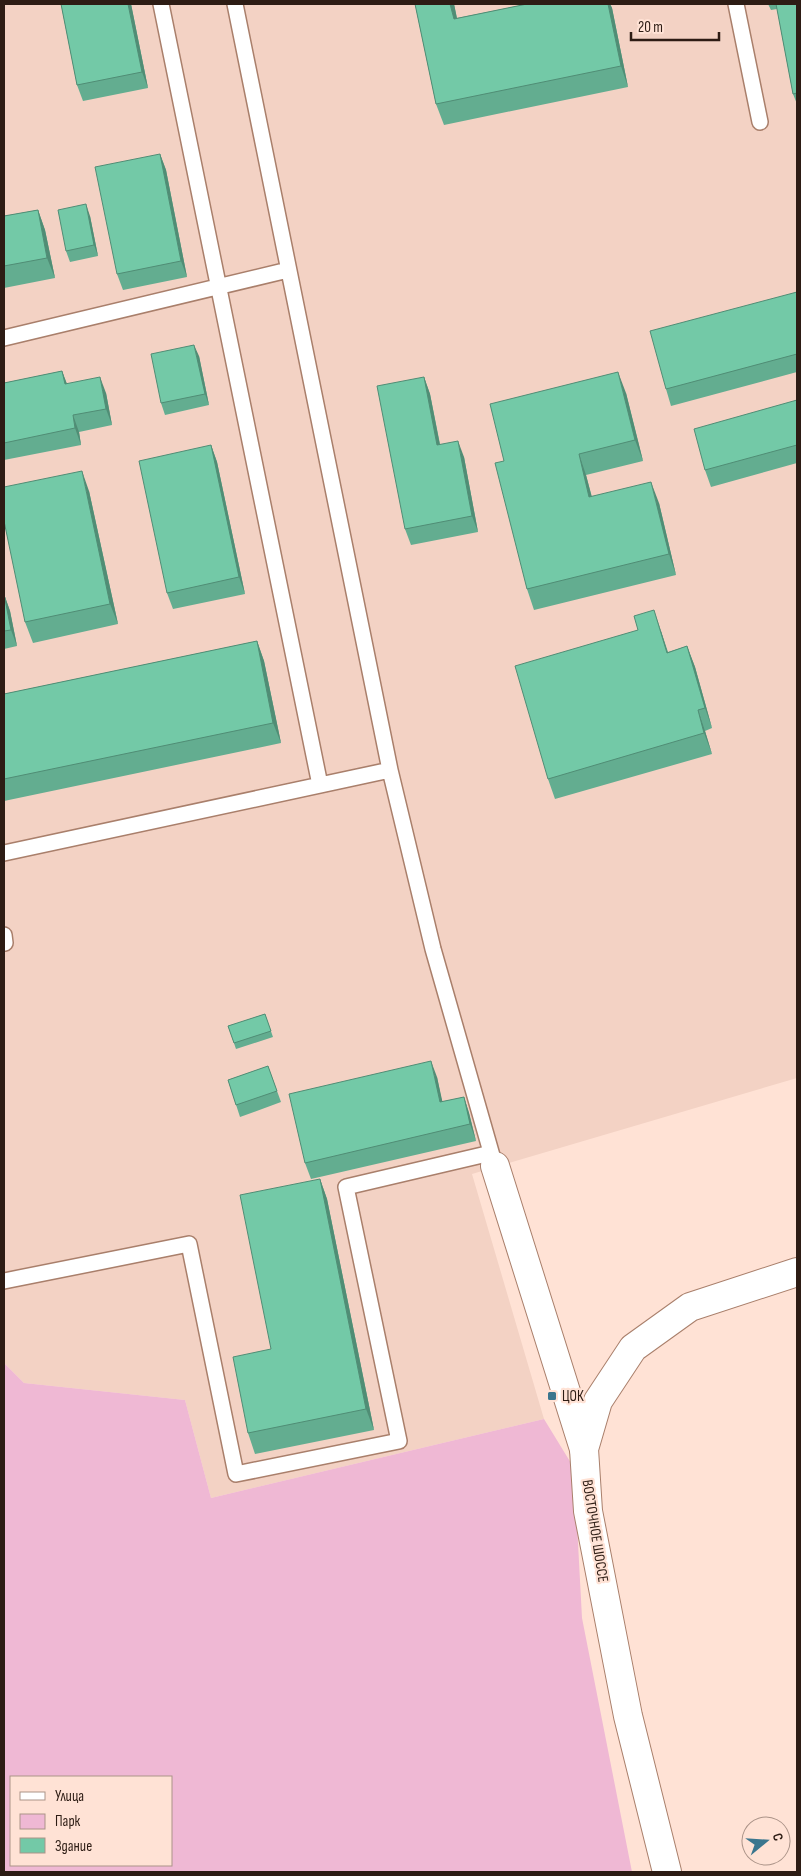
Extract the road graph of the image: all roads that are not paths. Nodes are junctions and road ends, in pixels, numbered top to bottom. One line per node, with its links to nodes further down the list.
1 (161, 4): 6 (lane)
2 (235, 4): 5 (lane)
3 (736, 4): 4 (lane)
4 (760, 122)
5 (288, 270): 6 (lane); 8 (lane)
6 (219, 286): 7 (lane); 9 (lane)
7 (4, 338)
8 (390, 770): 9 (lane); 13 (lane)
9 (320, 785): 10 (lane)
10 (4, 853)
11 (4, 935): 12 (lane)
12 (4, 943)
13 (493, 1160): 15 (lane); 16 (main road)
14 (797, 1272): 16 (main road, ВОСТОЧНОЕ ШОССЕ)
15 (4, 1280)
16 (584, 1449): 17 (main road, ВОСТОЧНОЕ ШОССЕ)
17 (668, 1872)

